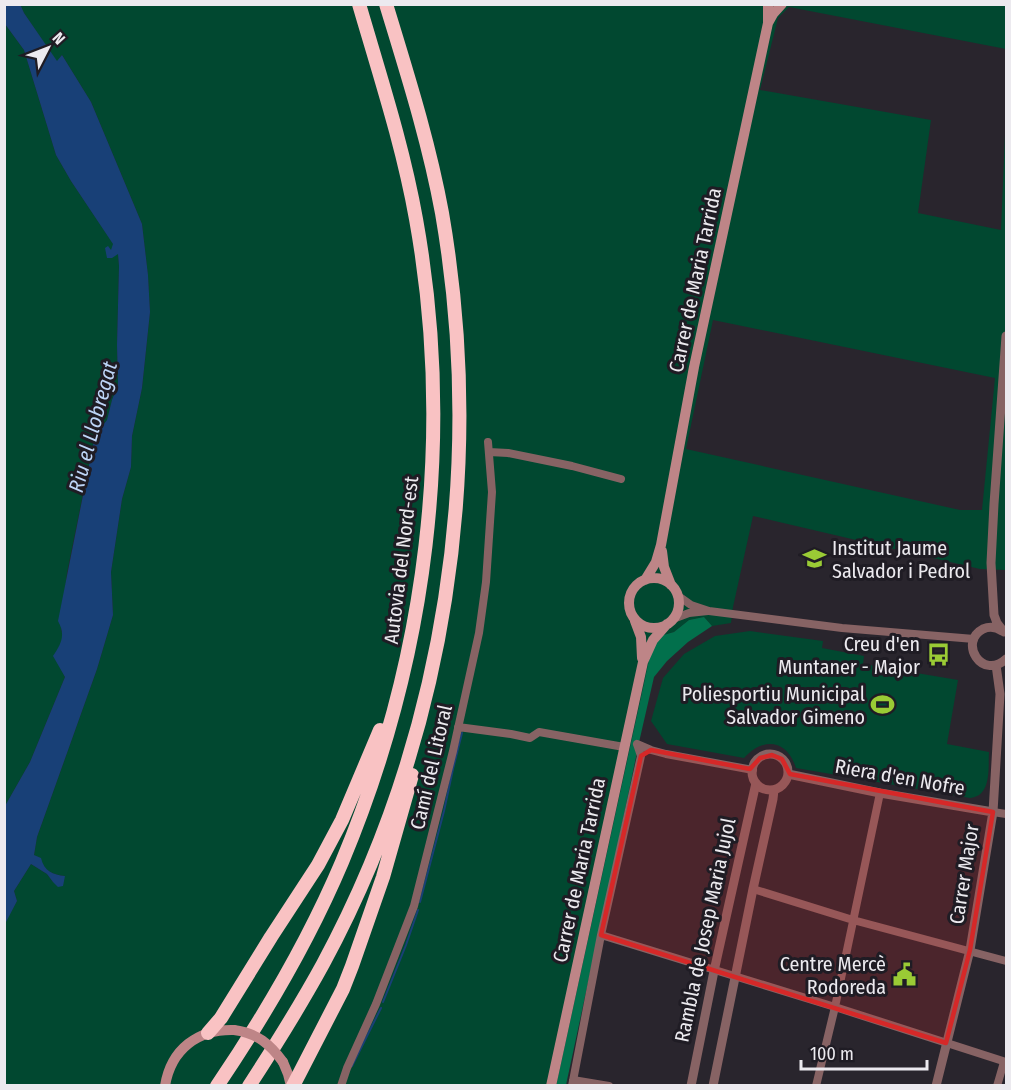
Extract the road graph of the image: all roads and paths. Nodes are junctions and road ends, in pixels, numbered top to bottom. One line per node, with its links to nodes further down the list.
1 (359, 4): 24 (highway, Autovia del Nord-est)
2 (386, 4): 25 (highway)
3 (768, 4): 5 (main road)
4 (783, 4): 5 (main road)
5 (768, 23): 11 (main road, Carrer de Maria Tarrida)
6 (1006, 336): 7 (street)
7 (1005, 390): 15 (street)
8 (488, 442): 9 (street, Camí del Litoral)
9 (489, 452): 10 (street); 26 (street, Camí del Litoral)
10 (621, 479)
11 (661, 545): 12 (main road, Carrer de Maria Tarrida); 13 (main road, Carrer de Maria Tarrida)
12 (645, 580): 13 (main road); 16 (main road)
13 (674, 590): 14 (street); 17 (main road)
14 (709, 611): 17 (street); 20 (street)
15 (994, 615): 18 (street); 19 (street)
16 (634, 617): 17 (main road); 22 (main road, Carrer de Maria Tarrida)
17 (670, 622): 22 (main road, Carrer de Maria Tarrida)
18 (984, 629): 19 (street); 20 (street)
19 (1005, 633)
20 (974, 639): 23 (street)
21 (1006, 659): 23 (street)
22 (643, 662): 27 (main road, Carrer de Maria Tarrida)
23 (996, 665): 36 (street, Carrer Major)
24 (404, 676): 46 (highway); 51 (highway, Autovia del Nord-est)
25 (429, 684): 52 (highway); 53 (highway)
26 (458, 727): 27 (street); 54 (street, Camí del Litoral)
27 (625, 742): 28 (street); 55 (main road, Carrer de Maria Tarrida)
28 (637, 744): 29 (street); 30 (street)
29 (651, 750): 30 (street); 31 (street)
30 (641, 756): 40 (street, Carrer de Maria Tarrida)
31 (753, 770): 32 (street); 33 (street)
32 (788, 774): 34 (street); 35 (street, Riera d'en Nofre)
33 (756, 783): 34 (street); 43 (street, Rambla de Josep Maria Jujol)
34 (774, 790): 38 (street, Rambla de Josep Maria Jujol)
35 (880, 793): 36 (street, Riera d'en Nofre); 39 (street)
36 (993, 812): 37 (street, Riera d'en Nofre); 41 (street, Carrer Major)
37 (1006, 814)
38 (753, 889): 39 (street); 44 (street, Rambla de Josep Maria Jujol)
39 (853, 920): 41 (street); 45 (street)
40 (601, 935): 43 (street); 49 (street, Carrer de Maria Tarrida)
41 (970, 950): 42 (street); 47 (street, Carrer Major)
42 (1006, 961)
43 (714, 971): 44 (street); 57 (street, Rambla de Josep Maria Jujol)
44 (735, 977): 45 (street); 58 (street, Rambla de Josep Maria Jujol)
45 (835, 1007): 47 (street); 59 (street)
46 (208, 1033): 50 (main road); 53 (main road, bridge)
47 (946, 1043): 48 (street); 60 (street, Carrer Major)
48 (1005, 1062): 61 (street)
49 (572, 1083): 56 (street)
50 (165, 1086)
51 (217, 1086)
52 (249, 1086)
53 (292, 1086)
54 (341, 1086)
55 (551, 1086)
56 (609, 1086)
57 (690, 1086)
58 (713, 1086)
59 (816, 1086)
60 (936, 1086)
61 (997, 1086)

